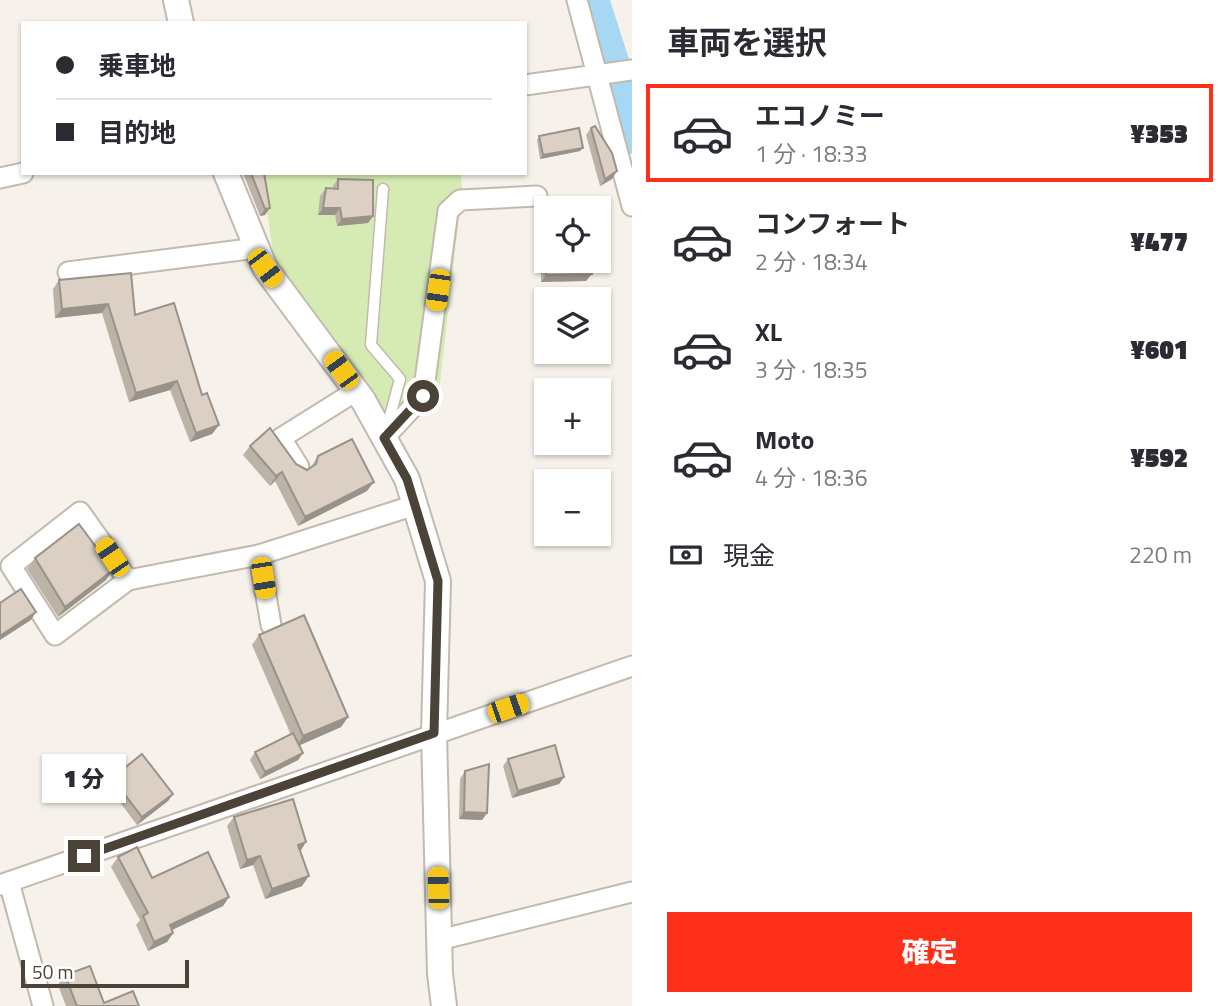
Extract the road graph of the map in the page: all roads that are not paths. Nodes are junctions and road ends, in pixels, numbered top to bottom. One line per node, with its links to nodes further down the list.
1 (176, 0): 3 (street)
2 (577, 0): 5 (street)
3 (181, 21)
4 (632, 70): 5 (street)
5 (598, 74): 6 (street); 12 (street)
6 (527, 85)
7 (21, 173): 9 (street)
8 (227, 175): 13 (street)
9 (0, 178)
10 (383, 189): 16 (lane)
11 (534, 196): 16 (street)
12 (632, 206)
13 (257, 248): 14 (street); 15 (street)
14 (68, 272)
15 (356, 391): 16 (street); 17 (street)
16 (384, 438): 18 (street)
17 (299, 467)
18 (415, 505): 19 (street); 23 (street)
19 (259, 555): 20 (street); 21 (street)
20 (128, 580): 20 (street)
21 (271, 625)
22 (632, 666): 23 (street)
23 (434, 733): 24 (street); 26 (street)
24 (5, 884): 27 (street)
25 (632, 892): 26 (street)
26 (439, 940): 28 (street)
27 (43, 1006)
28 (444, 1006)

